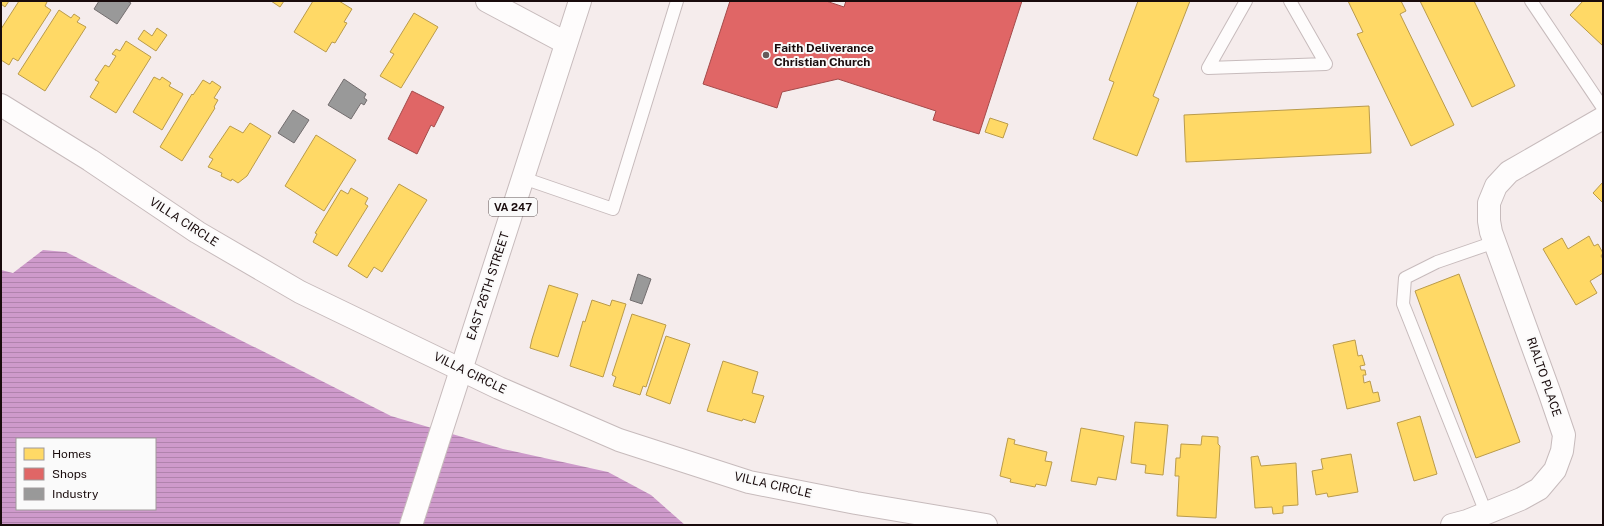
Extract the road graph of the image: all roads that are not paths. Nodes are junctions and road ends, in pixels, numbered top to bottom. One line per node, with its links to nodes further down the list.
1 (487, 1): 7 (street)
2 (580, 1): 7 (street, EAST 26TH STREET / VA 247)
3 (677, 1): 11 (lane)
4 (1246, 1): 5 (lane)
5 (1290, 1)
6 (1531, 1): 9 (lane)
7 (566, 42): 11 (street, EAST 26TH STREET / VA 247)
8 (1, 105): 13 (street, VILLA CIRCLE)
9 (1603, 108)
10 (1603, 118): 12 (street, RIALTO PLACE)
11 (523, 178): 13 (street, EAST 26TH STREET / VA 247)
12 (1496, 245): 14 (street, RIALTO PLACE); 14 (lane)
13 (462, 369): 15 (street, EAST 26TH STREET / VA 247); 16 (street, VILLA CIRCLE)
14 (1486, 513): 17 (street)
15 (411, 525)
16 (986, 525)
17 (1452, 525)

